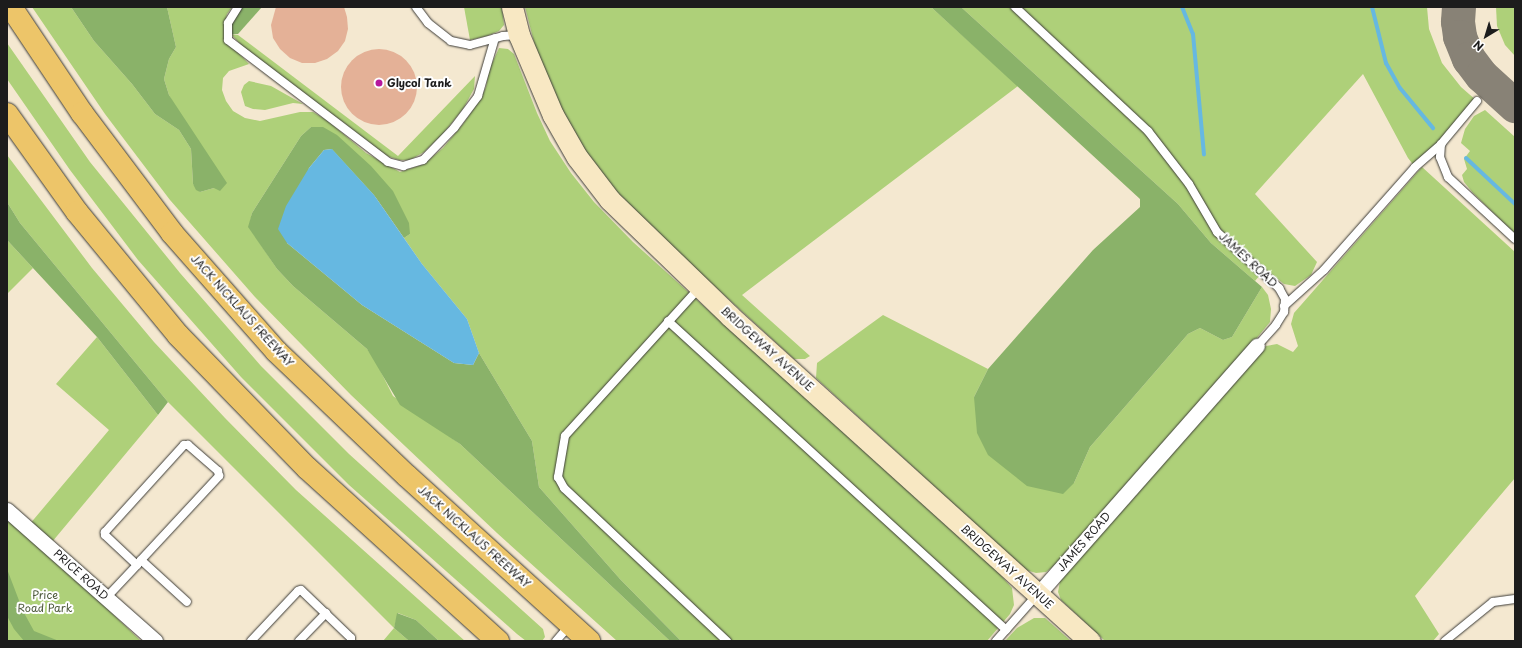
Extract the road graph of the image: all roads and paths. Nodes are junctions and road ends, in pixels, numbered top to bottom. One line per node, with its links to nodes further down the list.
1 (11, 7): 23 (highway, JACK NICKLAUS FREEWAY)
2 (238, 7): 7 (lane)
3 (416, 7): 7 (lane)
4 (512, 7): 6 (street, BRIDGEWAY AVENUE)
5 (1015, 7): 13 (lane, JAMES ROAD)
6 (519, 35): 7 (lane); 12 (street, BRIDGEWAY AVENUE)
7 (495, 38)
8 (1478, 101): 10 (lane)
9 (7, 114): 29 (highway)
10 (1440, 144): 11 (lane); 13 (lane)
11 (1515, 239)
12 (700, 287): 14 (lane); 18 (street, BRIDGEWAY AVENUE)
13 (1284, 306): 15 (lane, JAMES ROAD)
14 (668, 321): 24 (lane); 32 (lane)
15 (1257, 346): 18 (street, JAMES ROAD)
16 (7, 510): 19 (street, PRICE ROAD)
17 (139, 562): 17 (lane); 19 (lane); 21 (lane)
18 (1038, 594): 24 (lane); 34 (street, BRIDGEWAY AVENUE)
19 (106, 598): 25 (street, PRICE ROAD)
20 (1515, 599): 35 (lane)
21 (187, 602)
22 (326, 613): 26 (lane); 27 (lane); 28 (lane)
23 (571, 625): 30 (lane); 31 (highway, JACK NICKLAUS FREEWAY)
24 (1006, 630): 33 (lane)
25 (155, 641)
26 (251, 641)
27 (299, 641)
28 (351, 641)
29 (498, 641)
30 (556, 641)
31 (589, 641)
32 (727, 641)
33 (996, 641)
34 (1090, 641)
35 (1445, 641)

